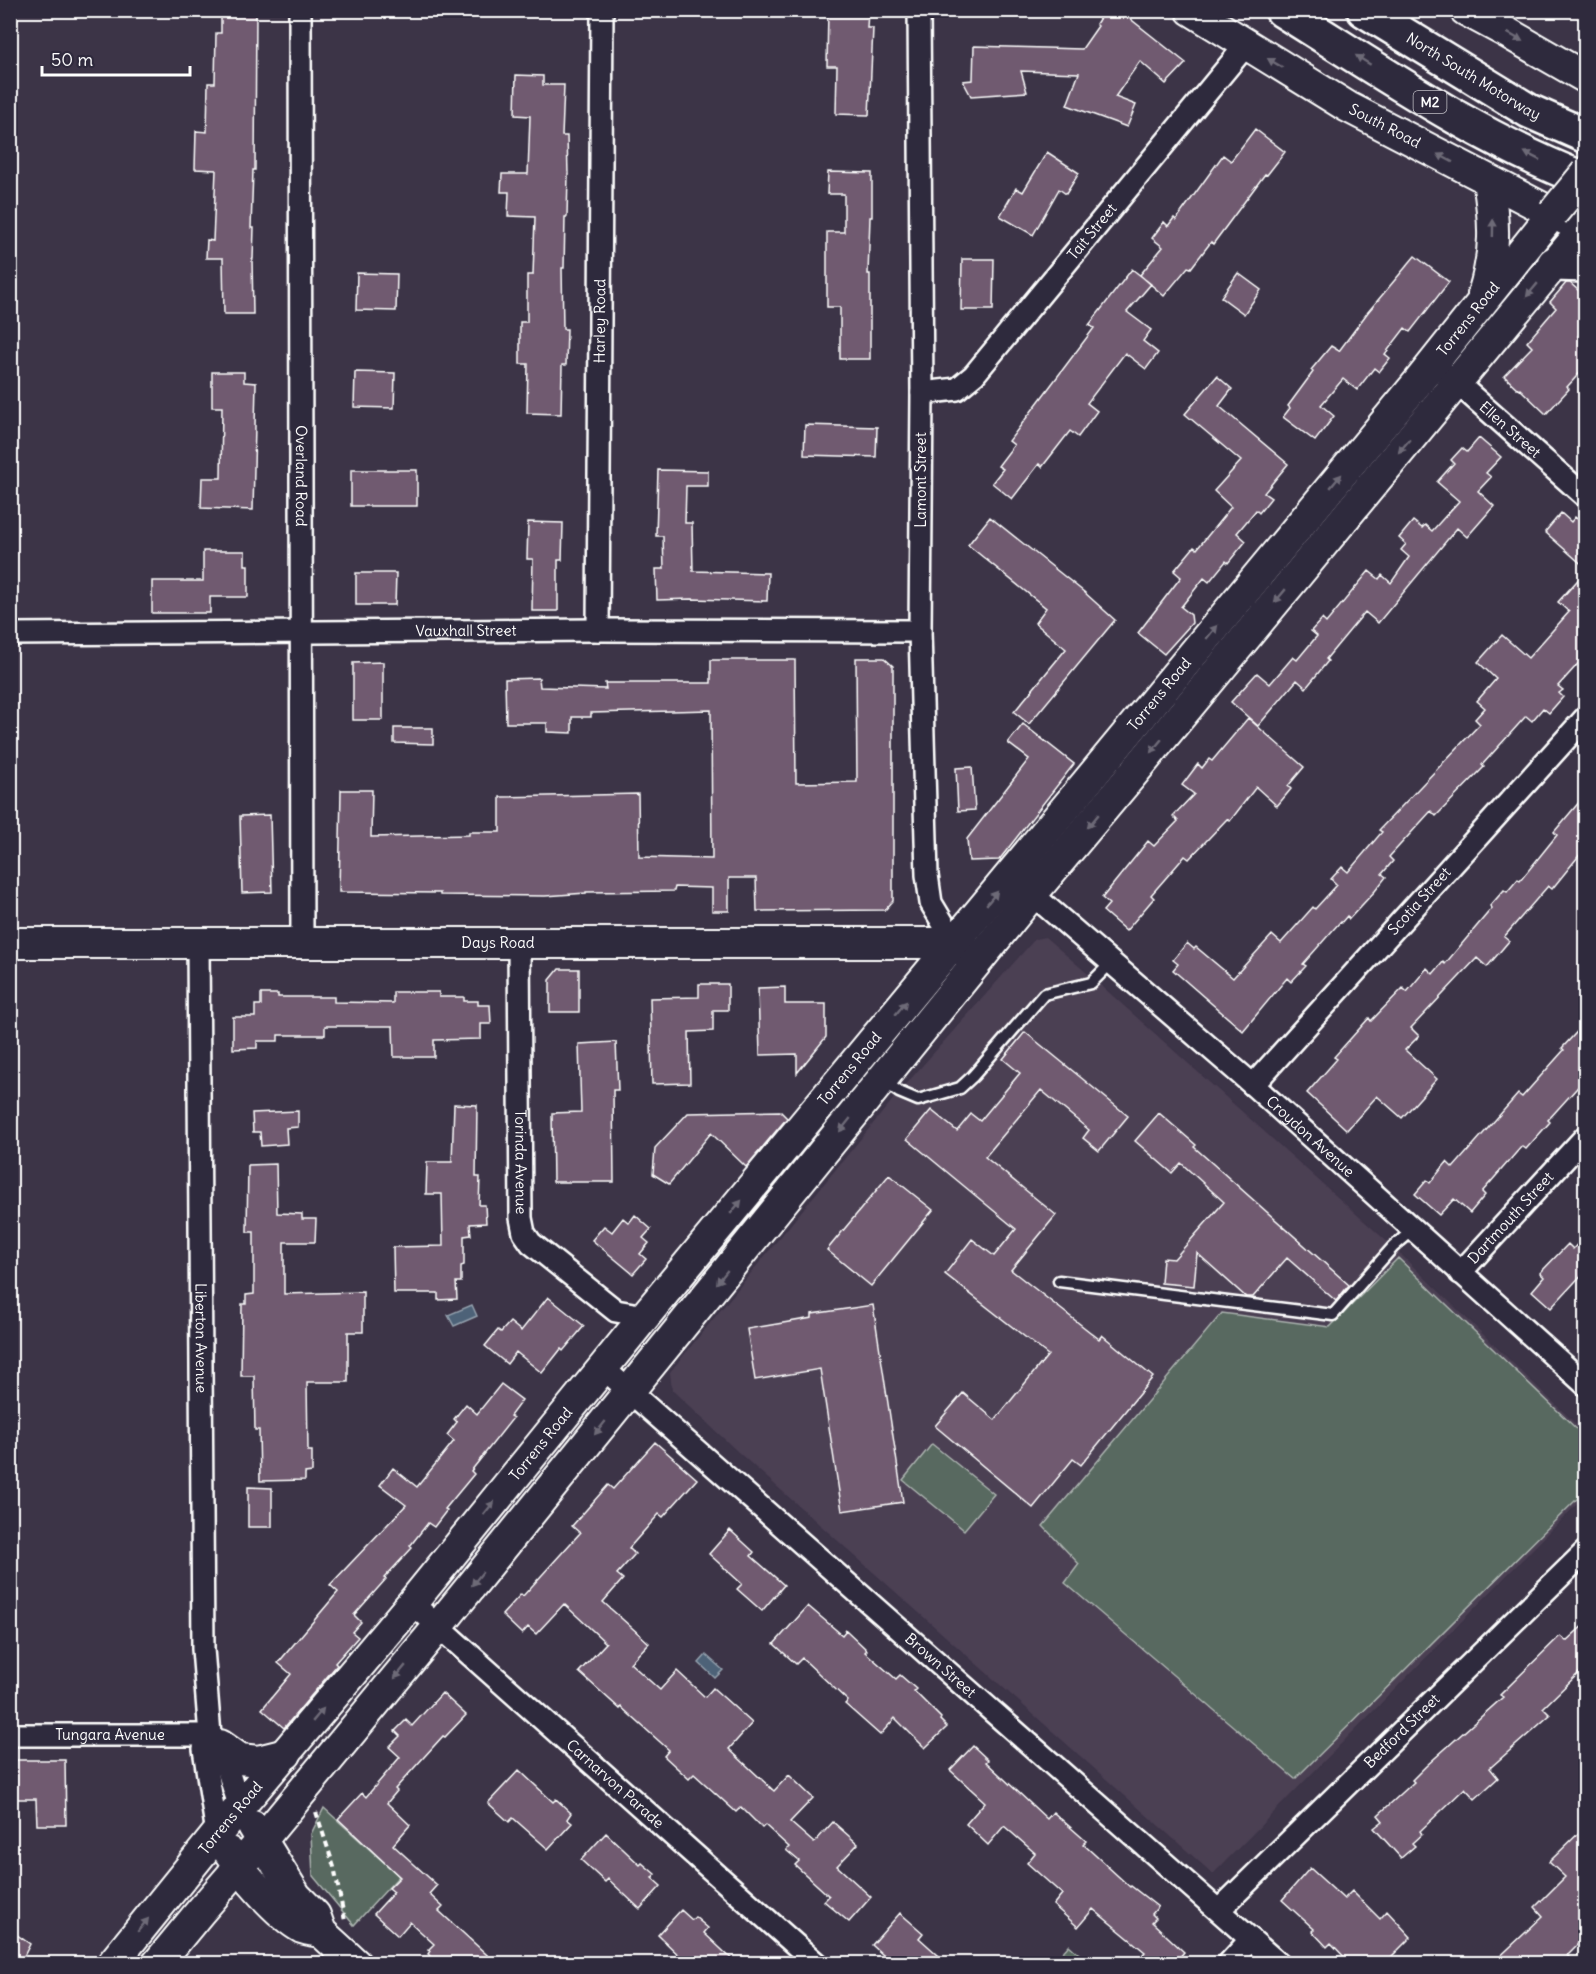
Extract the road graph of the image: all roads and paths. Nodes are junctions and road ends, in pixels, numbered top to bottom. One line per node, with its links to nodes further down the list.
1 (300, 10): 24 (street, Overland Road)
2 (602, 10): 22 (street, Harley Road)
3 (919, 10): 20 (street, Lamont Street)
4 (1191, 10): 8 (main road, South Road)
5 (1282, 10): 12 (highway, M2, one-way to 5)
6 (1364, 10): 10 (highway, North South Motorway)
7 (1465, 10): 9 (main road, one-way to 9)
8 (1246, 45): 13 (main road, South Road, one-way to 8); 20 (street, Tait Street)
9 (1578, 70)
10 (1586, 136)
11 (1586, 173): 14 (main road, Torrens Road, bridge)
12 (1586, 180)
13 (1488, 181): 14 (main road, South Road); 17 (main road, one-way to 13)
14 (1554, 213): 15 (main road, South Road); 17 (main road, Torrens Road)
15 (1585, 229): 16 (main road, Torrens Road)
16 (1570, 265): 19 (main road, Torrens Road, one-way to 19)
17 (1479, 306): 18 (main road, Torrens Road)
18 (1434, 363): 19 (street, Ellen Street); 32 (main road, Torrens Road, one-way to 18)
19 (1456, 382): 21 (street, Ellen Street); 27 (main road, Torrens Road, one-way to 27)
20 (922, 393): 23 (street, Lamont Street)
21 (1586, 497)
22 (598, 630): 23 (street, Vauxhall Street); 24 (street, Vauxhall Street)
23 (921, 631): 32 (street, Lamont Street)
24 (301, 633): 25 (street, Vauxhall Street); 29 (street, Overland Road)
25 (10, 634)
26 (1586, 717): 36 (street, Scotia Street)
27 (1032, 894): 33 (main road, Torrens Road); 34 (street, Croydon Avenue)
28 (198, 942): 29 (main road, Days Road); 31 (main road, Days Road); 49 (street, Liberton Avenue)
29 (302, 942): 30 (main road, Days Road)
30 (519, 942): 32 (main road, Days Road); 41 (street, Torinda Avenue)
31 (10, 943)
32 (955, 943): 33 (main road); 41 (main road, Torrens Road, one-way to 32)
33 (976, 962): 35 (main road, Torrens Road)
34 (1112, 962): 35 (lane); 36 (street, Croydon Avenue)
35 (881, 1079): 44 (main road, Torrens Road, one-way to 44)
36 (1253, 1085): 38 (street, Croydon Avenue)
37 (1586, 1136): 39 (street, Dartmouth Street)
38 (1413, 1230): 39 (street, Croydon Avenue); 40 (lane)
39 (1460, 1273): 43 (street, Croydon Avenue)
40 (1059, 1281)
41 (645, 1316): 42 (main road, Torrens Road)
42 (603, 1368): 44 (street, Brown Street); 46 (main road, Torrens Road, one-way to 42)
43 (1586, 1385)
44 (630, 1391): 47 (main road, Torrens Road, one-way to 47); 57 (street, Brown Street)
45 (1586, 1551): 57 (street, Bedford Street)
46 (412, 1603): 47 (street, Carnarvon Parade); 50 (main road, Torrens Road, one-way to 46)
47 (438, 1627): 51 (main road, Torrens Road, one-way to 51); 64 (street, Carnarvon Parade)
48 (10, 1735): 49 (street, Tungara Avenue)
49 (215, 1740): 50 (main road); 52 (street, Liberton Avenue); 53 (street, Liberton Avenue)
50 (286, 1754): 52 (main road, Torrens Road)
51 (311, 1796): 54 (main road, Torrens Road); 56 (main road); 59 (path)
52 (240, 1808): 53 (main road, Torrens Road); 54 (main road)
53 (217, 1834): 55 (main road); 61 (main road, Torrens Road, one-way to 53)
54 (262, 1840): 55 (main road, Torrens Road); 56 (main road)
55 (239, 1867): 56 (main road); 58 (main road, Torrens Road)
56 (285, 1901): 58 (main road); 59 (main road)
57 (1220, 1910): 60 (street, Brown Street)
58 (199, 1913): 62 (main road, Torrens Road)
59 (333, 1927): 63 (main road)
60 (1251, 1939): 65 (street); 66 (street, Brown Street)
61 (112, 1964)
62 (157, 1964)
63 (356, 1964)
64 (817, 1964)
65 (1228, 1964)
66 (1279, 1964)

